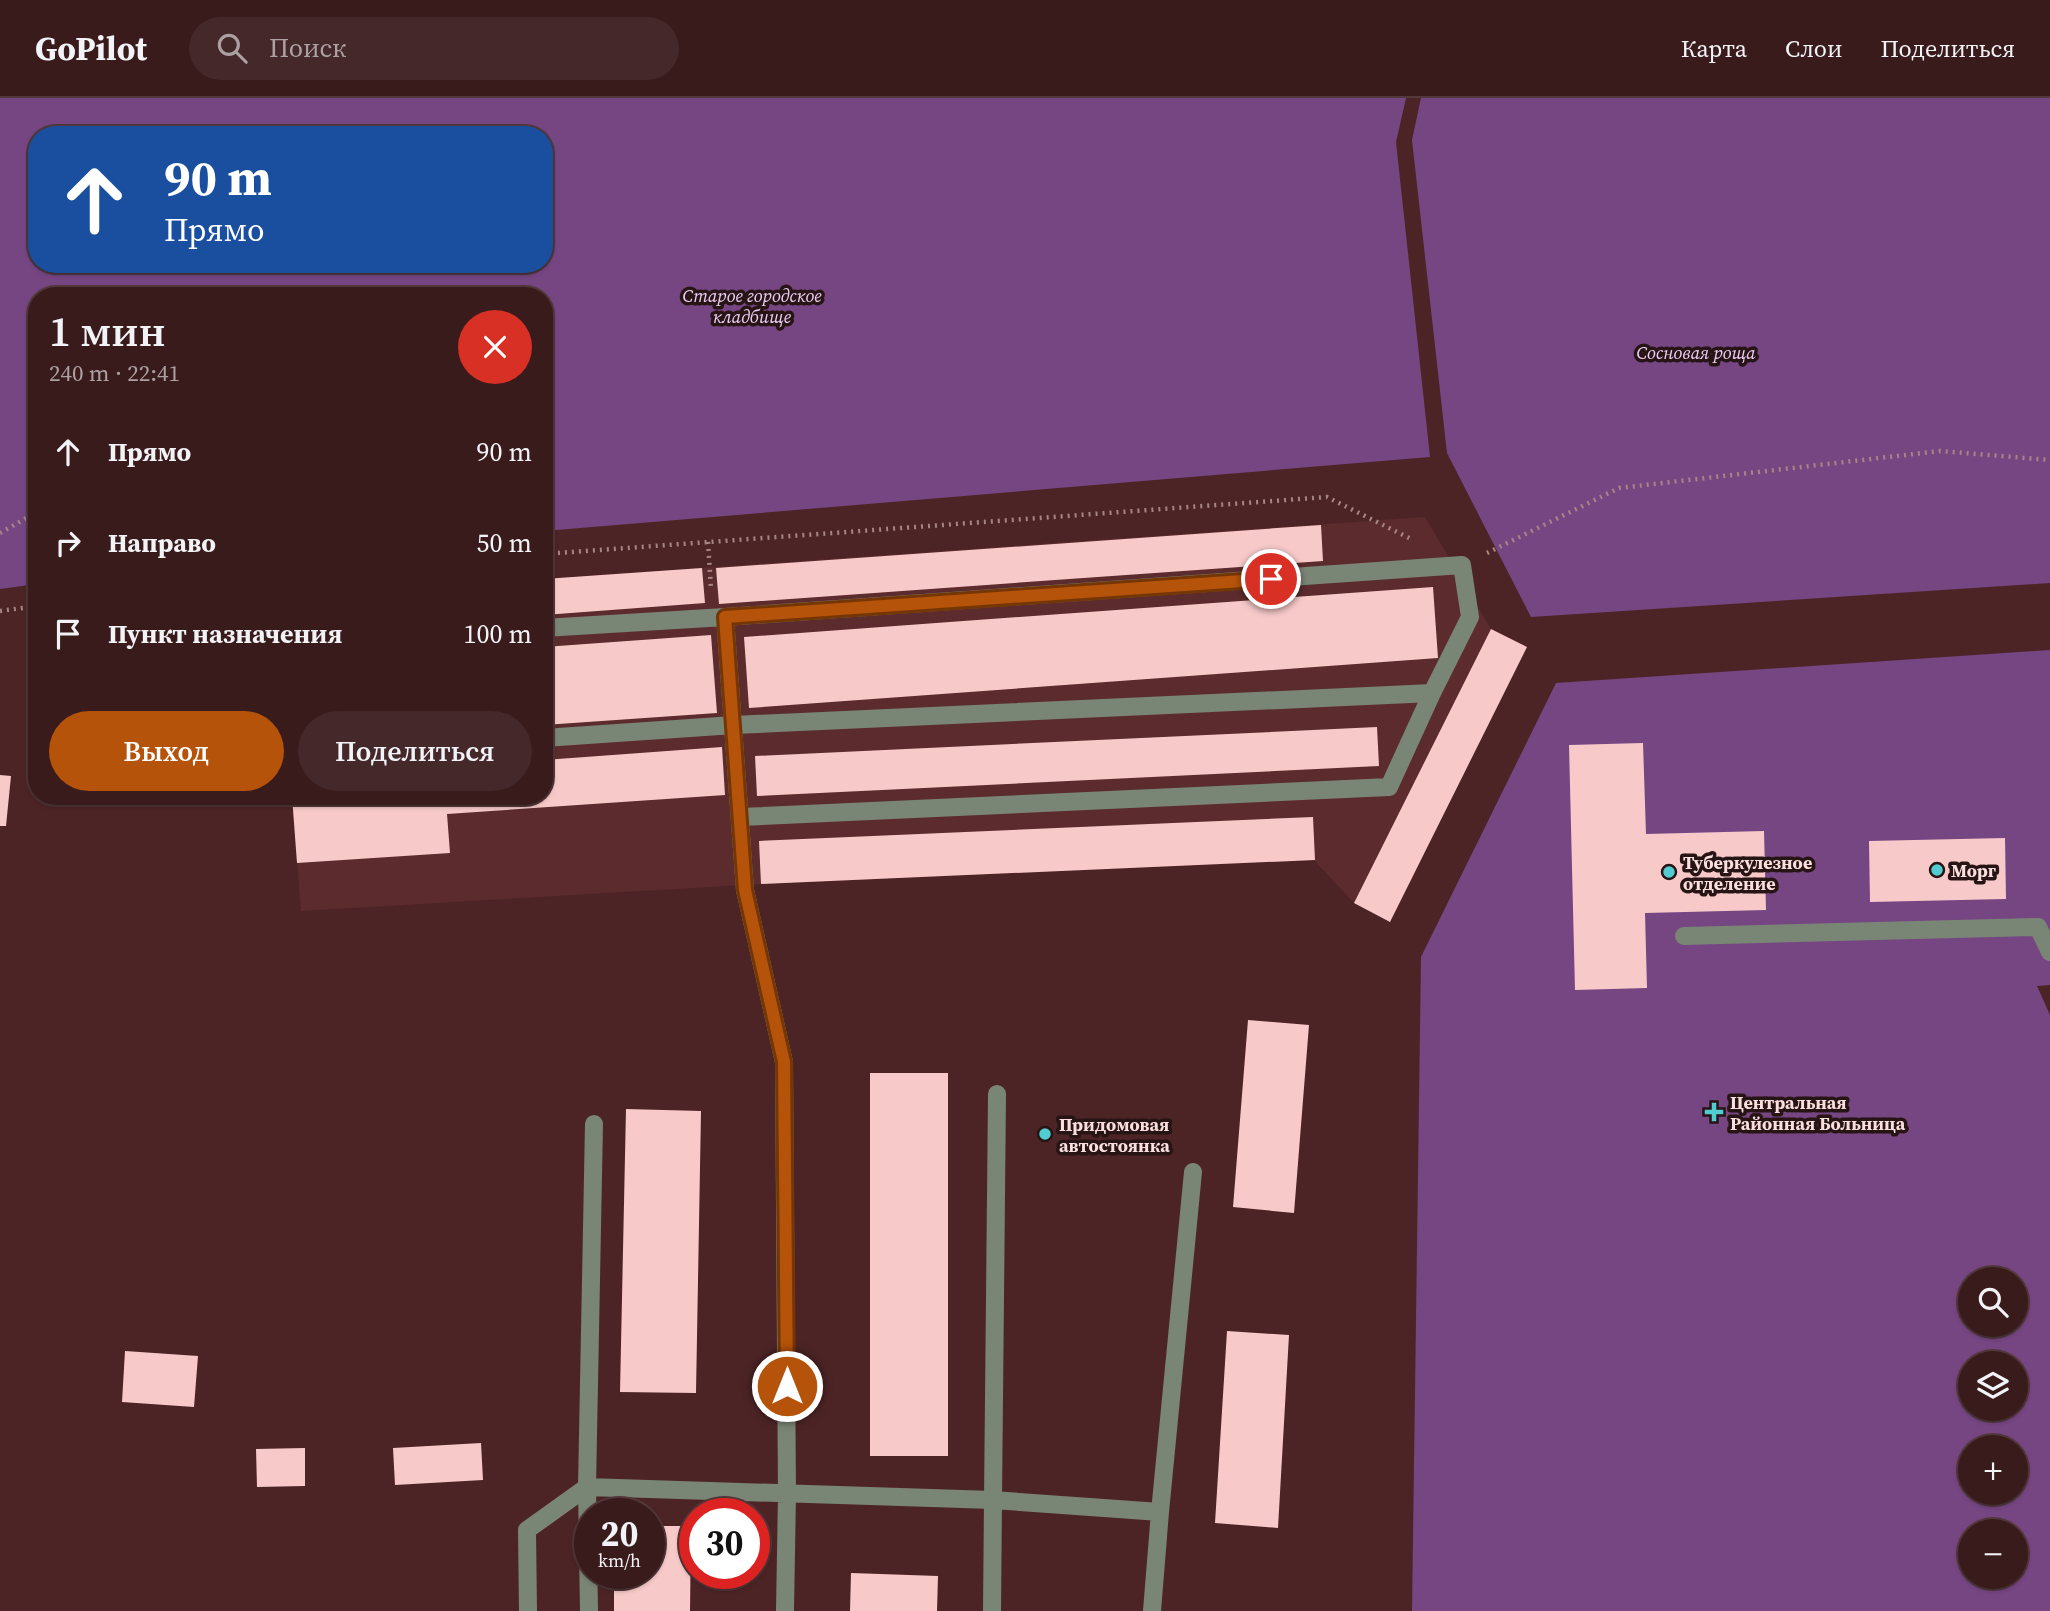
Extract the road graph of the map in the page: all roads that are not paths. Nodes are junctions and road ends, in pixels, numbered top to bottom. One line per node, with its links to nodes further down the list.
1 (719, 618): 2 (street); 3 (street); 4 (street)
2 (553, 627)
3 (1432, 693): 4 (street); 6 (street)
4 (734, 725): 5 (street); 6 (street)
5 (553, 737)
6 (740, 817): 13 (street)
7 (1684, 936): 8 (street)
8 (2050, 952)
9 (997, 1094): 14 (street)
10 (594, 1124): 12 (street)
11 (1193, 1172): 15 (street)
12 (587, 1487): 13 (street); 16 (street); 17 (street)
13 (787, 1494): 14 (street); 18 (street)
14 (993, 1500): 15 (street); 19 (street)
15 (1160, 1511): 20 (street)
16 (528, 1611)
17 (589, 1611)
18 (785, 1611)
19 (992, 1611)
20 (1153, 1611)

